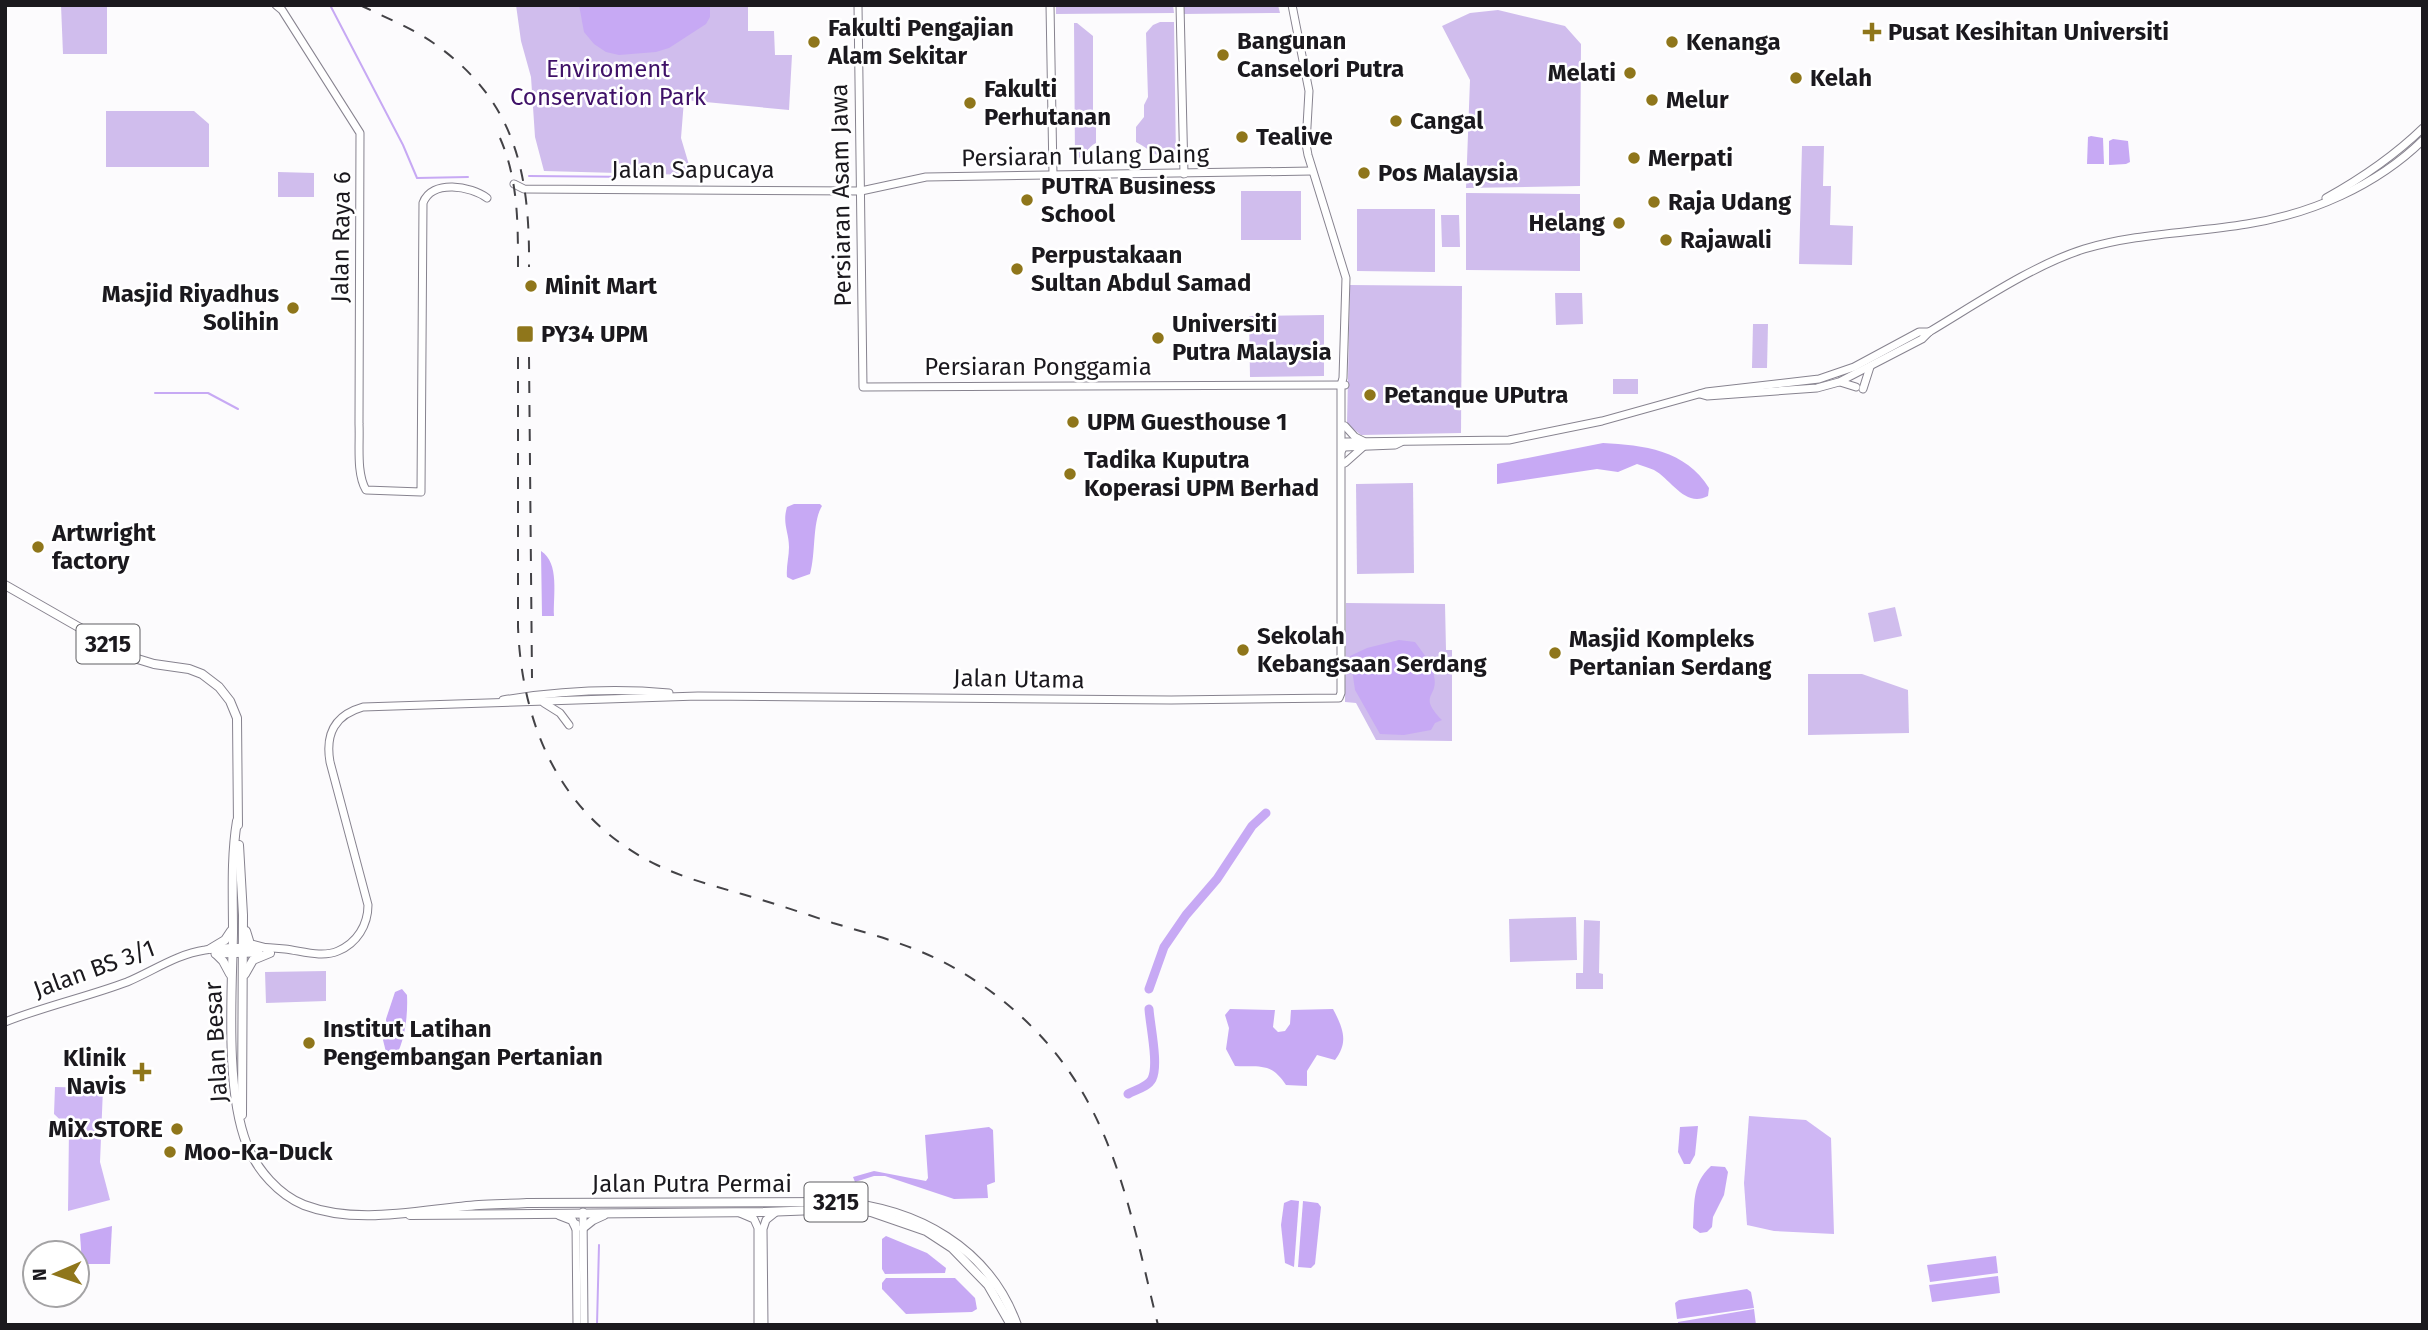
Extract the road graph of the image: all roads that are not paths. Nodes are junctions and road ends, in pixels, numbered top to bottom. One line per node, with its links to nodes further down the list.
1 (276, 5): 17 (street, Jalan Raya 6)
2 (858, 5): 11 (street, Persiaran Asam Jawa)
3 (1050, 5): 10 (street)
4 (1180, 5): 9 (street)
5 (1292, 5): 8 (street)
6 (2422, 128): 18 (street)
7 (2423, 141): 18 (street)
8 (1312, 171): 9 (street, Persiaran Tulang Daing); 22 (street)
9 (1184, 174): 10 (street, Persiaran Tulang Daing)
10 (1053, 176): 13 (street, Persiaran Tulang Daing)
11 (861, 177): 13 (street); 15 (street, Persiaran Asam Jawa)
12 (514, 184): 14 (street)
13 (878, 186): 15 (street, Persiaran Tulang Daing)
14 (524, 188): 15 (street, Jalan Sapucaya); 16 (street)
15 (861, 191): 23 (street, Persiaran Asam Jawa)
16 (515, 193)
17 (487, 198)
18 (2297, 212): 19 (street)
19 (1929, 332): 20 (street); 24 (street)
20 (1870, 367): 21 (street); 21 (street)
21 (1839, 382): 24 (street)
22 (1343, 383): 23 (street, Persiaran Ponggamia); 25 (street); 26 (street)
23 (862, 385)
24 (1700, 394): 27 (street)
25 (1342, 411): 28 (street); 30 (street)
26 (1345, 426): 27 (street); 28 (street)
27 (1363, 444): 28 (street); 29 (street)
28 (1344, 445): 29 (street); 30 (street)
29 (1345, 463): 31 (street)
30 (1340, 484): 31 (street)
31 (1342, 532): 33 (street, Jalan Utama)
32 (5, 585): 37 (main road, Jalan Besar / 3215)
33 (568, 696): 34 (street); 35 (street)
34 (540, 702): 35 (street); 36 (street)
35 (475, 704): 42 (street, Jalan BS 3/1)
36 (569, 725)
37 (237, 821): 38 (main road, Jalan Besar / 3215); 39 (main road, Jalan Besar / 3215)
38 (243, 915): 41 (main road, Jalan Besar / 3215); 42 (main road)
39 (233, 925): 40 (main road, Jalan Besar / 3215); 43 (main road)
40 (232, 951): 41 (street, Jalan BS 3/1); 43 (street, Jalan BS 3/1); 44 (main road, Jalan Besar / 3215)
41 (243, 951): 42 (street, Jalan BS 3/1); 45 (main road, Jalan Besar / 3215)
42 (270, 951): 45 (main road)
43 (213, 952): 44 (main road); 46 (street, Jalan BS 3/1)
44 (231, 977): 47 (main road, Jalan Besar / 3215)
45 (243, 980): 47 (main road, Jalan Besar / 3215)
46 (5, 1022)
47 (242, 1125): 54 (main road, Jalan Putra Permai / 3215)
48 (552, 1203): 49 (main road, Jalan Putra Permai / 3215); 50 (main road); 54 (main road, Jalan Putra Permai / 3215)
49 (603, 1204): 50 (main road); 62 (main road, Jalan Putra Permai / 3215)
50 (579, 1211): 51 (main road, Jalan Putra Permai / 3215); 55 (main road, Jalan Putra Permai / 3215); 56 (street)
51 (614, 1212): 52 (main road, Jalan Putra Permai / 3215); 56 (main road)
52 (737, 1212): 53 (main road, Jalan Putra Permai / 3215); 59 (street)
53 (776, 1212): 60 (street); 61 (main road, Jalan Putra Permai / 3215)
54 (400, 1213): 55 (main road, Jalan Putra Permai / 3215)
55 (550, 1213): 56 (main road)
56 (580, 1228): 57 (street); 58 (street)
57 (577, 1325)
58 (584, 1325)
59 (758, 1325)
60 (764, 1325)
61 (1011, 1325)
62 (1017, 1325)

